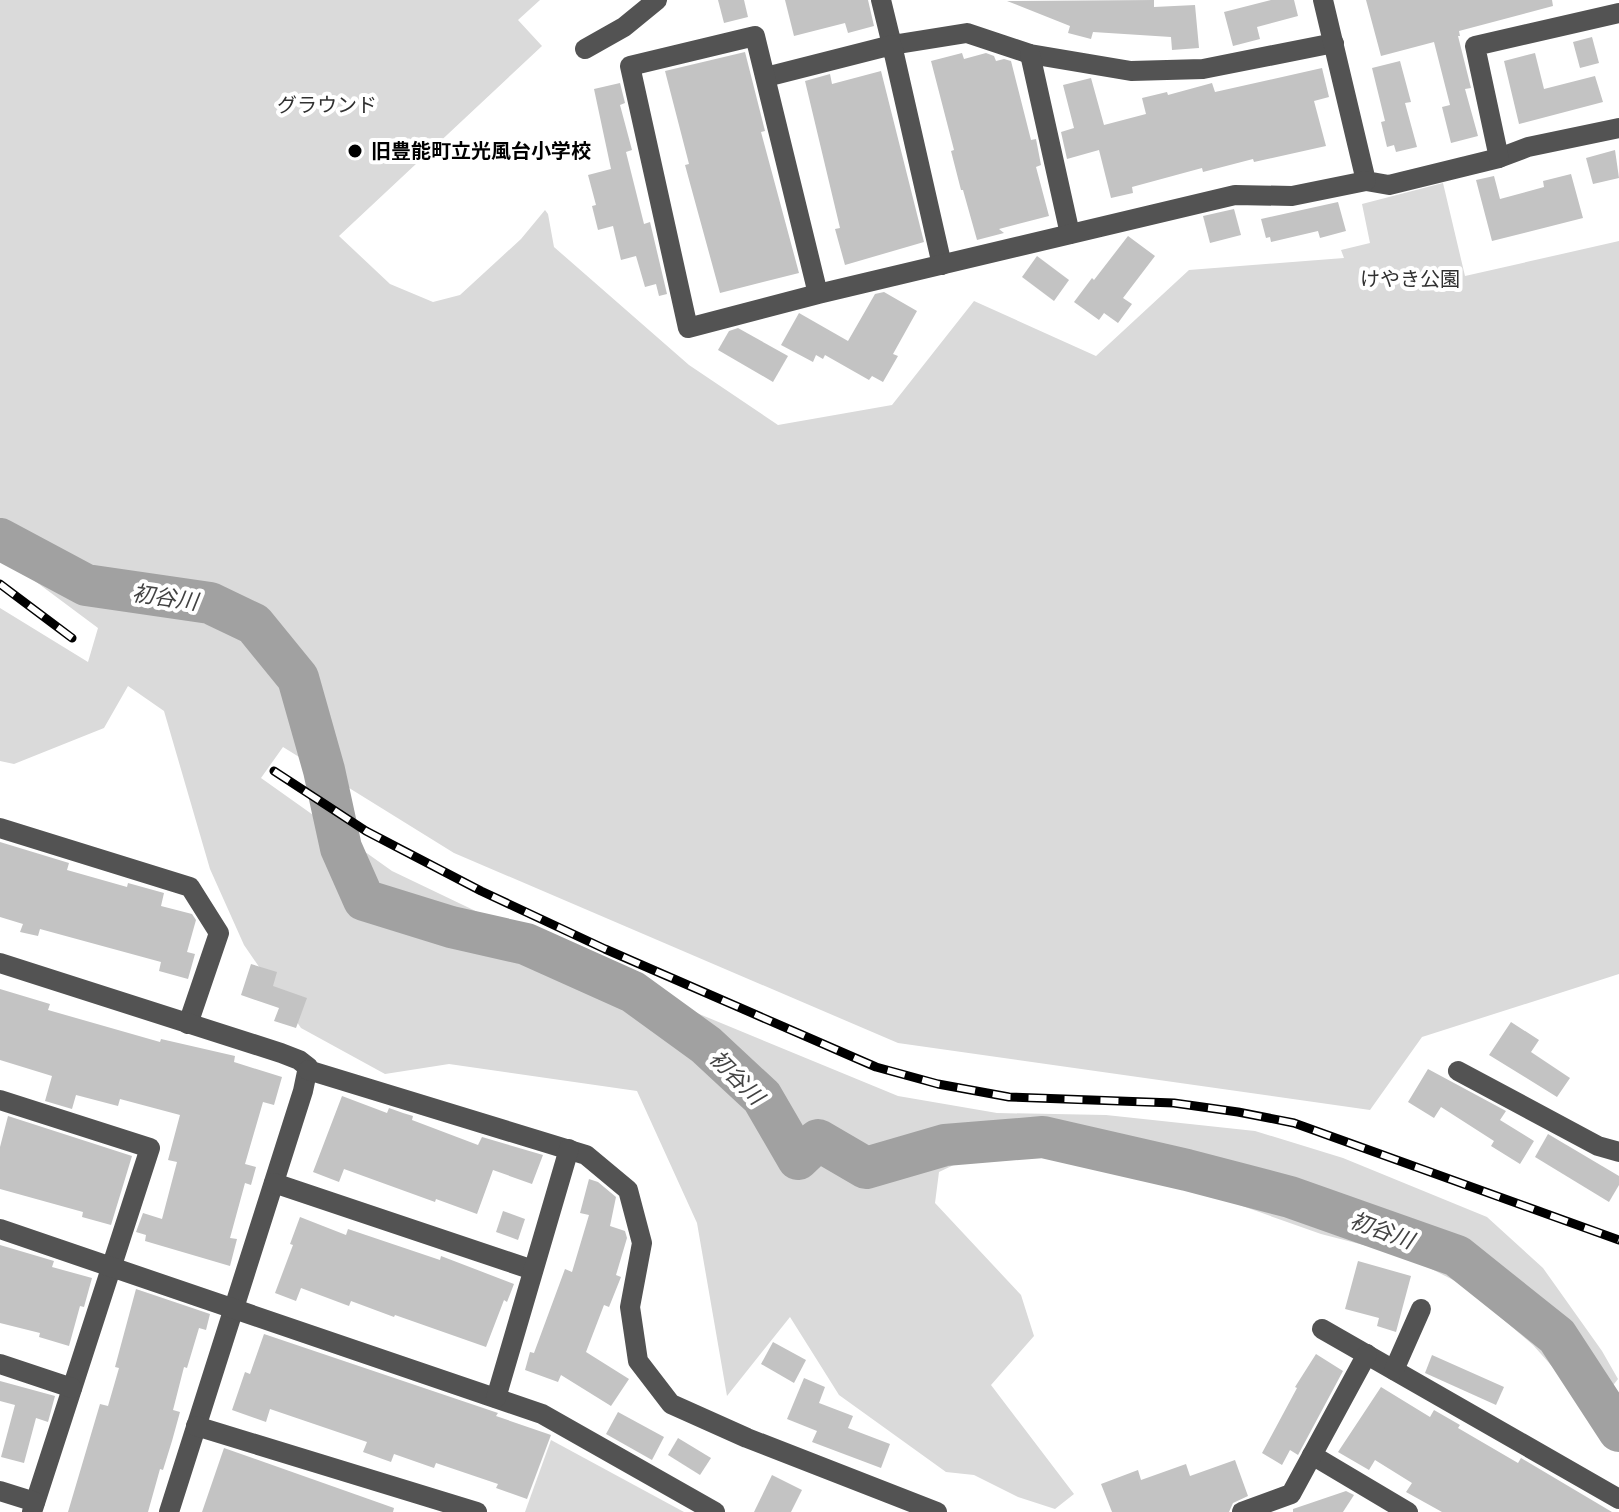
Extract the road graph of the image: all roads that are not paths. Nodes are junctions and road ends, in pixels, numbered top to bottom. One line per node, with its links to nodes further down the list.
1 (657, 0): 7 (street)
2 (881, 0): 6 (street)
3 (1323, 0): 5 (street)
4 (1619, 13): 11 (street)
5 (1334, 43): 8 (street); 12 (street)
6 (892, 45): 8 (street); 9 (street); 14 (street)
7 (585, 49)
8 (1030, 54): 13 (street)
9 (766, 77): 15 (street); 15 (street)
10 (1619, 129): 11 (street)
11 (1499, 158): 12 (street)
12 (1366, 181): 13 (street)
13 (1070, 234): 14 (street)
14 (942, 265): 15 (street)
15 (818, 294)
16 (0, 828): 18 (street)
17 (0, 963): 18 (street)
18 (188, 1024): 19 (street)
19 (308, 1070): 22 (street); 24 (street)
20 (1458, 1071): 23 (street)
21 (0, 1100): 26 (street)
22 (569, 1149): 27 (street); 44 (street)
23 (1619, 1152)
24 (274, 1183): 27 (street); 28 (street)
25 (0, 1229): 26 (street)
26 (112, 1267): 28 (street); 34 (street)
27 (533, 1270): 35 (street)
28 (234, 1309): 35 (street); 36 (street)
29 (1421, 1309): 33 (street)
30 (1322, 1329): 31 (street)
31 (1367, 1354): 33 (street); 37 (street)
32 (0, 1364): 34 (street)
33 (1394, 1370): 39 (street)
34 (72, 1388): 40 (street)
35 (496, 1398): 43 (street)
36 (196, 1426): 41 (street); 42 (street)
37 (1312, 1455): 45 (street); 46 (street)
38 (0, 1491): 40 (street)
39 (1619, 1499)
40 (34, 1507)
41 (169, 1512)
42 (477, 1512)
43 (715, 1512)
44 (937, 1512)
45 (1242, 1512)
46 (1408, 1512)

